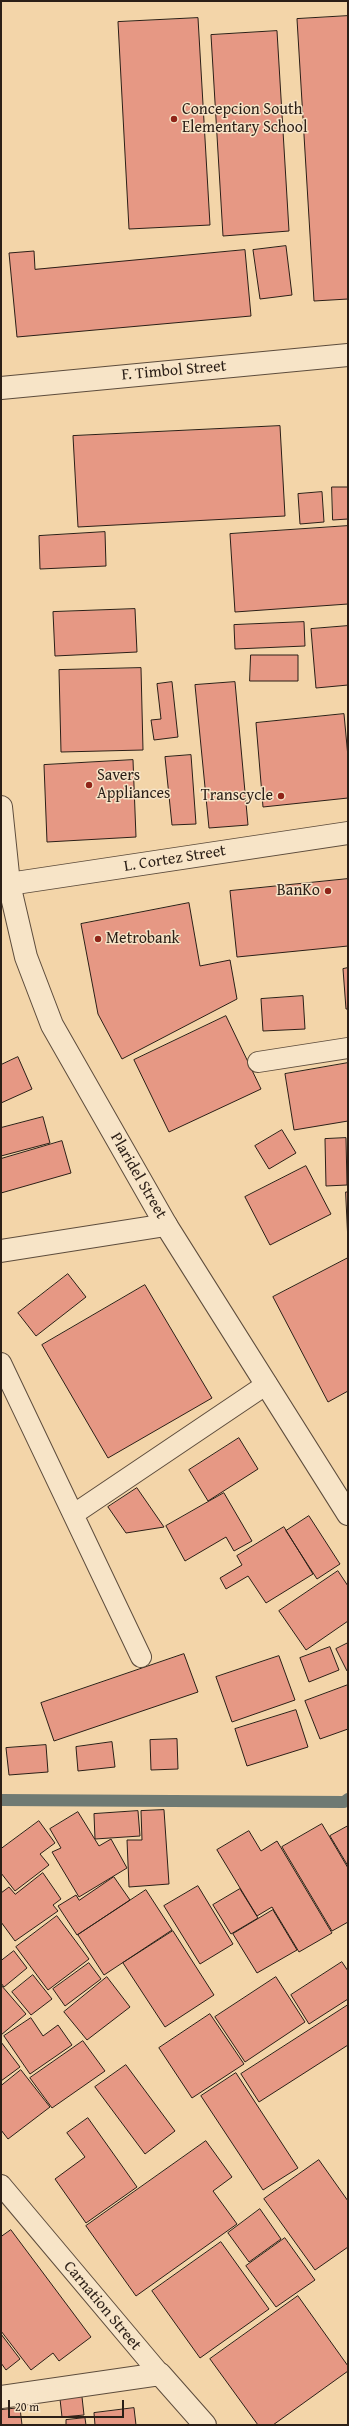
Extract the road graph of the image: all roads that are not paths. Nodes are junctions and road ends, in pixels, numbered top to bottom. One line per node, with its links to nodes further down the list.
1 (348, 355): 2 (street, F. Timbol Street)
2 (1, 388)
3 (1, 807): 5 (street, Plaridel Street)
4 (348, 833): 5 (street, L. Cortez Street)
5 (5, 884): 8 (street, Plaridel Street)
6 (348, 1048): 7 (lane)
7 (258, 1062)
8 (166, 1225): 9 (street); 11 (street, Plaridel Street)
9 (1, 1251)
10 (1, 1363): 12 (lane)
11 (267, 1384): 12 (lane); 13 (street, Plaridel Street)
12 (74, 1514): 14 (lane)
13 (348, 1514)
14 (141, 1657)
15 (1, 2185): 16 (lane, Carnation Street)
16 (160, 2374): 17 (street); 18 (street, Carnation Street)
17 (1, 2397)
18 (205, 2425)

